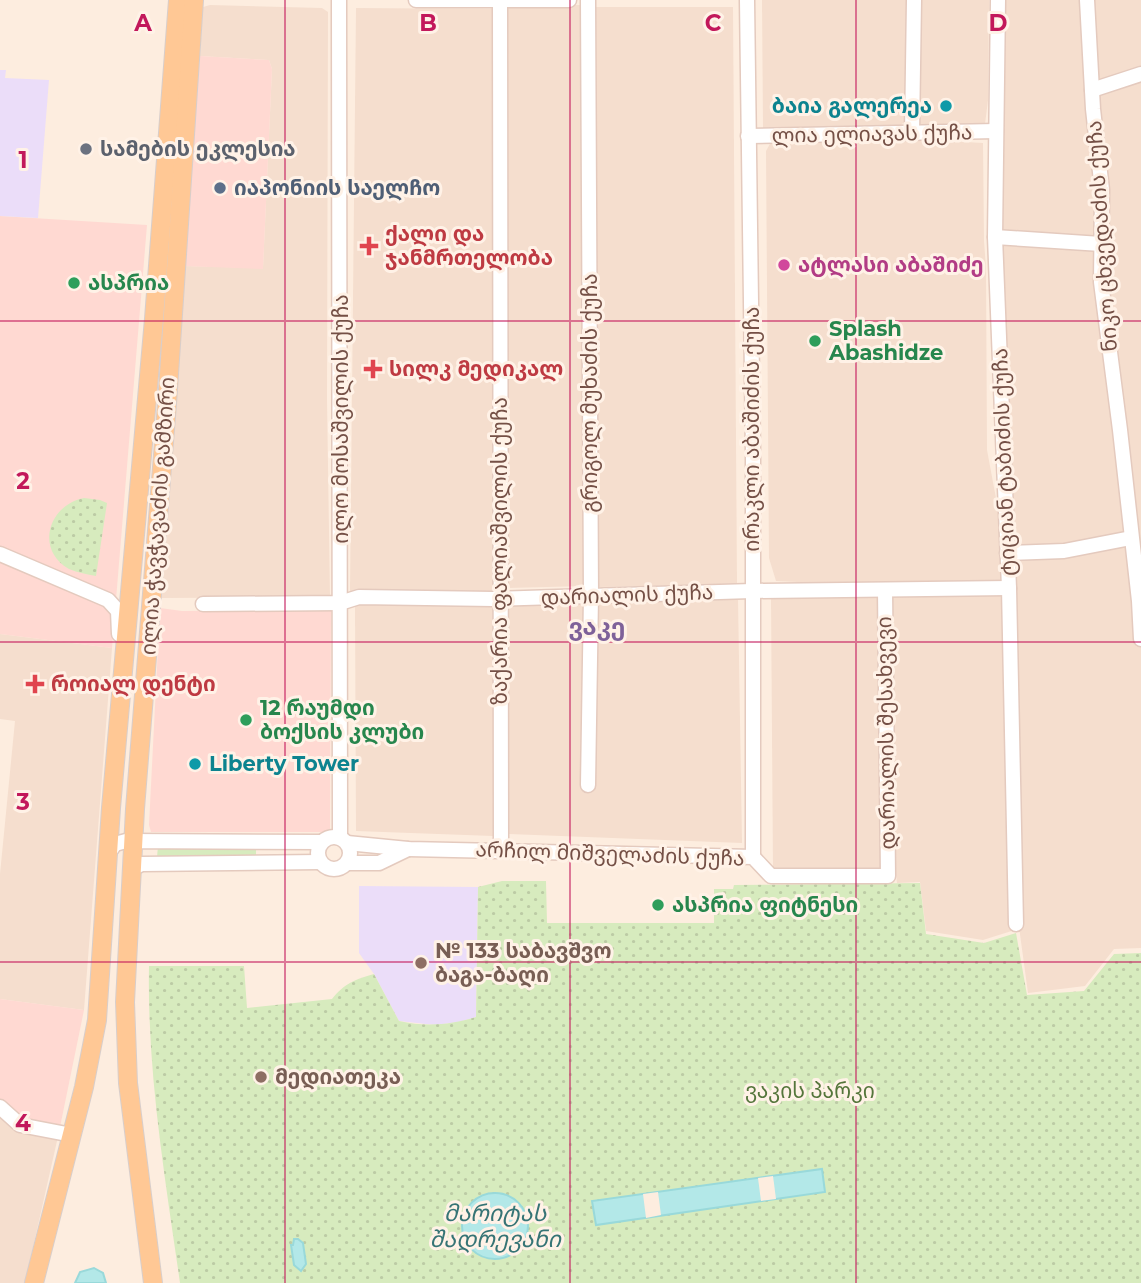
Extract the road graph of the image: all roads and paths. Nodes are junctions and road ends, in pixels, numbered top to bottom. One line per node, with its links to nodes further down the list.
1 (178, 0): 22 (main road, ილია ჭავჭავაძის გამზირი)
2 (194, 0): 35 (main road, ილია ჭავჭავაძის გამზირი)
3 (339, 0): 29 (street, ილო მოსაშვილის ქუჩა)
4 (416, 0): 11 (street)
5 (569, 0): 11 (street)
6 (588, 0): 26 (street, გრიგოლ მუხაძის ქუჩა)
7 (747, 0): 16 (street, ირაკლი აბაშიძის ქუჩა)
8 (914, 0): 15 (street)
9 (998, 0): 14 (street, ტიციან ტაბიძის ქუჩა)
10 (1087, 0): 13 (street, ნიკო ცხვედაძის ქუჩა)
11 (500, 1): 27 (street, ზაქარია ფალიაშვილის ქუჩა)
12 (1141, 74): 13 (street)
13 (1092, 90): 18 (street, ნიკო ცხვედაძის ქუჩა)
14 (996, 131): 15 (street, ლია ელიავას ქუჩა); 17 (street, ტიციან ტაბიძის ქუჩა)
15 (912, 133): 16 (street, ლია ელიავას ქუჩა)
16 (748, 136): 25 (street, ირაკლი აბაშიძის ქუჩა)
17 (995, 237): 18 (street); 20 (street, ტიციან ტაბიძის ქუჩა)
18 (1101, 244): 19 (street, ნიკო ცხვედაძის ქუჩა)
19 (1131, 538): 20 (street); 31 (street, ნიკო ცხვედაძის ქუჩა)
20 (1007, 553): 23 (street, ტიციან ტაბიძის ქუჩა)
21 (0, 554): 28 (street)
22 (131, 584): 28 (street); 32 (main road, ილია ჭავჭავაძის გამზირი)
23 (1009, 588): 24 (street, დარიალის ქუჩა); 45 (street, ტიციან ტაბიძის ქუჩა)
24 (885, 590): 25 (street, დარიალის ქუჩა); 44 (street, დარიალის შესახვევი)
25 (752, 591): 26 (street, დარიალის ქუჩა); 40 (street, ირაკლი აბაშიძის ქუჩა)
26 (591, 596): 27 (street, დარიალის ქუჩა); 33 (street, გრიგოლ მუხაძის ქუჩა)
27 (499, 598): 29 (street, დარიალის ქუჩა); 38 (street, ზაქარია ფალიაშვილის ქუჩა)
28 (108, 600): 32 (street)
29 (340, 603): 30 (street, დარიალის ქუჩა); 34 (street, ილო მოსაშვილის ქუჩა)
30 (203, 604)
31 (1141, 639)
32 (125, 646): 39 (main road, ილია ჭავჭავაძის გამზირი)
33 (589, 785)
34 (343, 840): 36 (street); 37 (street, არჩილ მიშველაძის ქუჩა); 42 (street)
35 (133, 841): 36 (street); 39 (street); 43 (main road, ილია ჭავჭავაძის გამზირი)
36 (322, 842): 41 (street)
37 (408, 849): 38 (street, არჩილ მიშველაძის ქუჩა); 42 (street, არჩილ მიშველაძის ქუჩა)
38 (501, 851): 40 (street, არჩილ მიშველაძის ქუჩა)
39 (108, 854): 47 (main road, ილია ჭავჭავაძის გამზირი)
40 (753, 858): 44 (street, არჩილ მიშველაძის ქუჩა)
41 (320, 862): 42 (street); 43 (street)
42 (348, 863)
43 (131, 869): 49 (main road, ილია ჭავჭავაძის გამზირი)
44 (888, 876)
45 (1016, 924)
46 (0, 1107): 47 (street)
47 (72, 1135): 48 (main road, ილია ჭავჭავაძის გამზირი)
48 (34, 1283)
49 (153, 1283)

